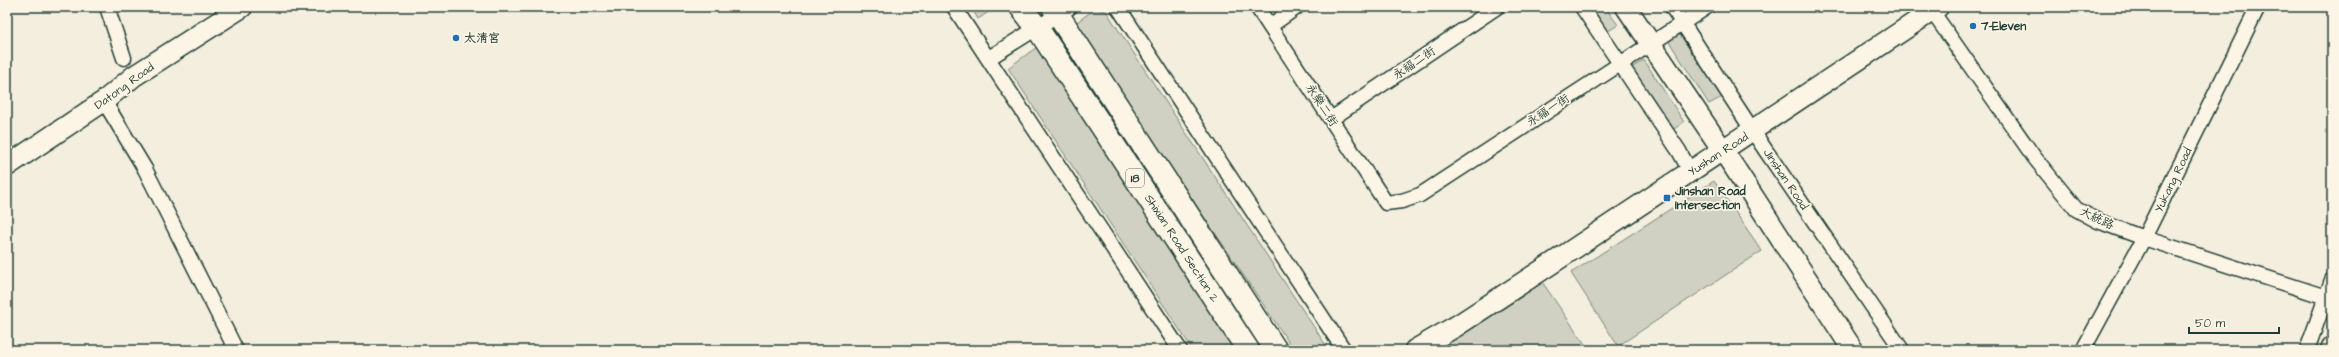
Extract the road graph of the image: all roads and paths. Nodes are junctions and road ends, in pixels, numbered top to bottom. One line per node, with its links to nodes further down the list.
1 (107, 7): 20 (street)
2 (242, 7): 23 (street, Datong Road)
3 (954, 7): 21 (street)
4 (1021, 7): 18 (main road, Shixian Road Section 2 / 18)
5 (1118, 7): 37 (street)
6 (1257, 7): 17 (street, 永樂二街)
7 (1297, 7): 17 (street)
8 (1497, 7): 24 (street, 永福二街)
9 (1582, 7): 22 (street)
10 (1626, 7): 19 (street)
11 (1672, 7): 16 (street, Jinshan Road)
12 (1707, 7): 16 (street, 永福一街)
13 (2258, 7): 30 (street, Yukang Road)
14 (1933, 8): 25 (street, Yushan Road); 30 (street, 大統路)
15 (1061, 10): 18 (street); 36 (main road, Shixian Road Section 2 / 18)
16 (1682, 23): 19 (street, 永福一街); 25 (street, Jinshan Road)
17 (1270, 26): 24 (street, 永樂二街)
18 (1038, 29): 21 (street); 35 (main road, Shixian Road Section 2 / 18)
19 (1649, 44): 22 (street, 永福一街); 26 (street)
20 (124, 58)
21 (989, 58): 34 (street)
22 (1619, 64): 28 (street); 29 (street, 永福一街)
23 (104, 101): 27 (street, Datong Road); 33 (street)
24 (1331, 119): 29 (street, 永樂二街)
25 (1753, 130): 26 (street, Yushan Road); 40 (street, Jinshan Road)
26 (1723, 151): 28 (street, Yushan Road); 39 (street)
27 (7, 166)
28 (1690, 172): 38 (street, Yushan Road)
29 (1386, 203)
30 (2144, 238): 32 (street, 大統路); 41 (street, Yukang Road)
31 (2332, 280): 32 (street)
32 (2329, 298): 42 (street)
33 (236, 350)
34 (1180, 350)
35 (1248, 350)
36 (1276, 350)
37 (1344, 350)
38 (1415, 350)
39 (1853, 350)
40 (1902, 350)
41 (2083, 350)
42 (2308, 350)

